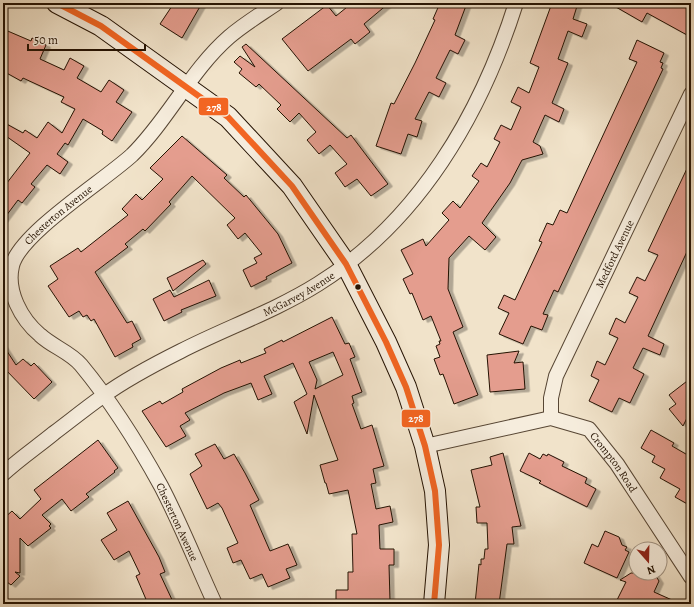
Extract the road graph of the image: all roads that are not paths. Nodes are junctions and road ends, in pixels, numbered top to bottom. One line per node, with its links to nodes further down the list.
1 (57, 3): 4 (main road)
2 (277, 3): 4 (street, Chesterton Avenue)
3 (516, 3): 6 (street, McGarvey Avenue)
4 (188, 86): 6 (main road); 7 (street, Chesterton Avenue)
5 (691, 94): 8 (street, Medford Avenue)
6 (346, 264): 7 (street, McGarvey Avenue); 9 (main road)
7 (104, 395): 10 (street, McGarvey Avenue); 12 (street, Chesterton Avenue)
8 (552, 418): 9 (street, Crompton Road); 11 (street, Crompton Road)
9 (425, 446): 13 (main road)
10 (3, 474)
11 (691, 577)
12 (215, 604)
13 (434, 604)

